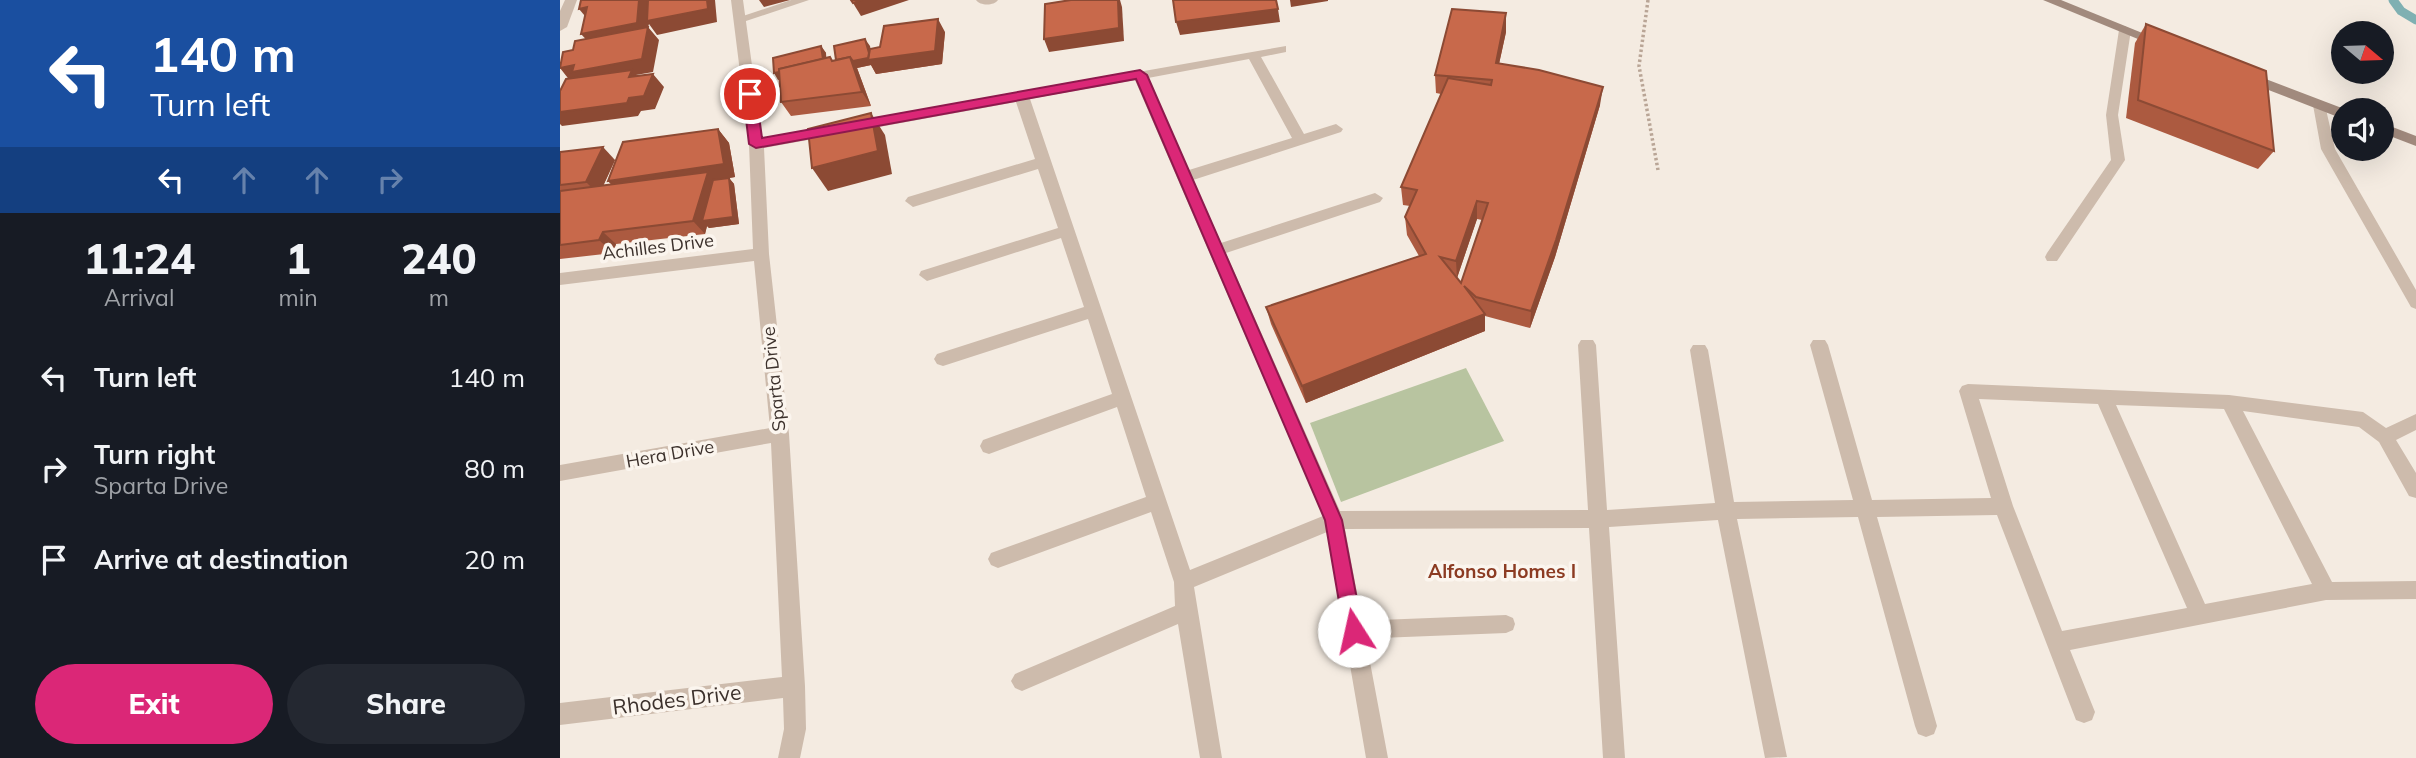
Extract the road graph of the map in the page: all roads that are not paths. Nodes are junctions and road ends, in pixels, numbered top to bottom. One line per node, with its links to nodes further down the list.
1 (570, 0): 8 (street)
2 (737, 0): 7 (street, Sparta Drive)
3 (803, 0): 7 (lane)
4 (982, 0): 5 (street)
5 (992, 0)
6 (2049, 0): 9 (main road)
7 (740, 19): 22 (street, Sparta Drive)
8 (560, 27)
9 (2126, 30): 11 (main road); 30 (lane)
10 (1281, 49): 12 (street)
11 (2177, 50)
12 (1253, 54): 14 (street); 20 (street)
13 (2228, 70): 16 (main road)
14 (1140, 75): 15 (street); 24 (street)
15 (1022, 97): 22 (street); 23 (street)
16 (2319, 105): 17 (main road); 33 (lane)
17 (2331, 110)
18 (1336, 129): 20 (street)
19 (2394, 133): 21 (main road)
20 (1300, 140): 24 (street)
21 (2416, 141)
22 (756, 144): 29 (street, Sparta Drive)
23 (1043, 162): 26 (street); 27 (street)
24 (1184, 177): 28 (street)
25 (1375, 198): 28 (street)
26 (913, 201)
27 (1066, 231): 31 (street); 34 (street)
28 (1217, 250): 53 (street)
29 (761, 254): 32 (street, Achilles Drive); 43 (street, Sparta Drive)
30 (2052, 257)
31 (927, 275)
32 (560, 279)
33 (2416, 303)
34 (1091, 311): 38 (street); 40 (street)
35 (1587, 345): 52 (street)
36 (1819, 345): 50 (street)
37 (1699, 350): 51 (street)
38 (943, 359)
39 (2103, 396): 41 (street); 49 (street); 59 (street)
40 (1121, 398): 45 (street); 48 (street)
41 (2229, 402): 44 (street); 57 (street)
42 (2416, 422): 44 (street)
43 (780, 434): 46 (street, Hera Drive); 64 (street, Sparta Drive)
44 (2385, 437): 47 (street)
45 (989, 446)
46 (560, 473)
47 (2416, 490)
48 (1156, 502): 54 (street); 55 (street)
49 (2003, 506): 50 (street); 62 (street)
50 (1865, 509): 51 (street); 67 (street)
51 (1726, 511): 52 (street); 68 (street)
52 (1599, 519): 53 (street); 72 (street)
53 (1334, 520): 55 (street); 61 (street)
54 (998, 559)
55 (1184, 582): 58 (street)
56 (2416, 590): 57 (street)
57 (2326, 591): 59 (street)
58 (1186, 611): 63 (street); 70 (street)
59 (2200, 615): 62 (street)
60 (1506, 624): 61 (lane)
61 (1354, 631): 71 (street)
62 (2058, 642): 65 (street)
63 (1022, 681)
64 (794, 687): 66 (street, Rhodes Drive); 69 (street, Sparta Drive)
65 (2084, 712)
66 (560, 714)
67 (1926, 726)
68 (1776, 757)
69 (789, 758)
70 (1211, 758)
71 (1377, 758)
72 (1614, 758)

